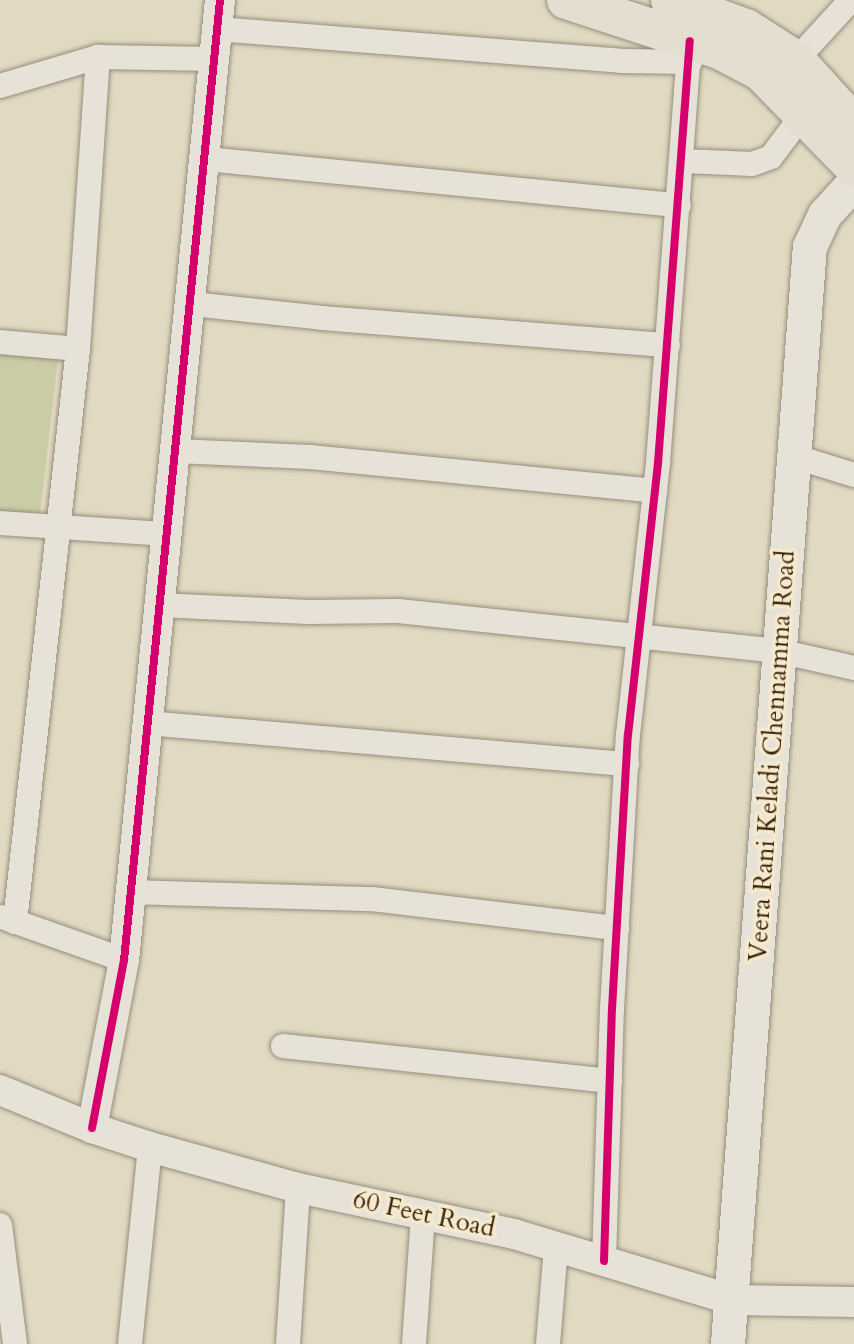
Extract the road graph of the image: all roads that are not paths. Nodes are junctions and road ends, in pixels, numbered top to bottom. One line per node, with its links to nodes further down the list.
1 (566, 0): 4 (main road)
2 (851, 0): 6 (street)
3 (217, 29): 4 (street); 5 (street); 10 (street)
4 (712, 29): 6 (main road); 8 (main road); 11 (street)
5 (98, 57): 7 (street); 18 (street)
6 (796, 60): 9 (main road)
7 (0, 86)
8 (804, 113): 11 (street); 12 (main road)
9 (854, 124)
10 (206, 159): 14 (street); 15 (street)
11 (683, 161): 14 (street)
12 (854, 167)
13 (854, 183): 20 (main road, Veera Rani Keladi Chennamma Road)
14 (679, 205): 17 (street)
15 (192, 304): 17 (street); 19 (street)
16 (0, 342): 18 (street)
17 (668, 345): 22 (street)
18 (78, 349): 24 (street)
19 (176, 451): 22 (street); 25 (street)
20 (796, 457): 21 (street); 28 (main road, Veera Rani Keladi Chennamma Road)
21 (854, 475)
22 (655, 491): 27 (street)
23 (0, 523): 24 (street)
24 (56, 526): 25 (street); 33 (street)
25 (167, 534): 26 (street)
26 (159, 605): 27 (street); 30 (street)
27 (637, 638): 28 (street); 31 (street)
28 (779, 651): 29 (street); 47 (main road, Veera Rani Keladi Chennamma Road)
29 (854, 668)
30 (147, 723): 31 (street); 32 (street)
31 (627, 764): 34 (street)
32 (130, 892): 34 (street); 35 (street)
33 (8, 919): 35 (street)
34 (617, 928): 37 (street)
35 (124, 960): 39 (street)
36 (283, 1046): 37 (street)
37 (610, 1081): 46 (street)
38 (0, 1090): 39 (street, 60 Feet Road)
39 (92, 1128): 40 (street, 60 Feet Road)
40 (150, 1147): 41 (street, 60 Feet Road); 50 (street)
41 (298, 1188): 42 (street, 60 Feet Road); 51 (street)
42 (423, 1214): 45 (street, 60 Feet Road); 52 (street)
43 (0, 1225): 44 (street)
44 (0, 1234): 49 (street)
45 (556, 1247): 46 (street, 60 Feet Road); 53 (street)
46 (604, 1261): 47 (street, 60 Feet Road)
47 (732, 1300): 48 (street, 60 Feet Road); 54 (main road, Veera Rani Keladi Chennamma Road)
48 (854, 1302)
49 (15, 1344)
50 (130, 1344)
51 (288, 1344)
52 (414, 1344)
53 (548, 1344)
54 (728, 1344)

